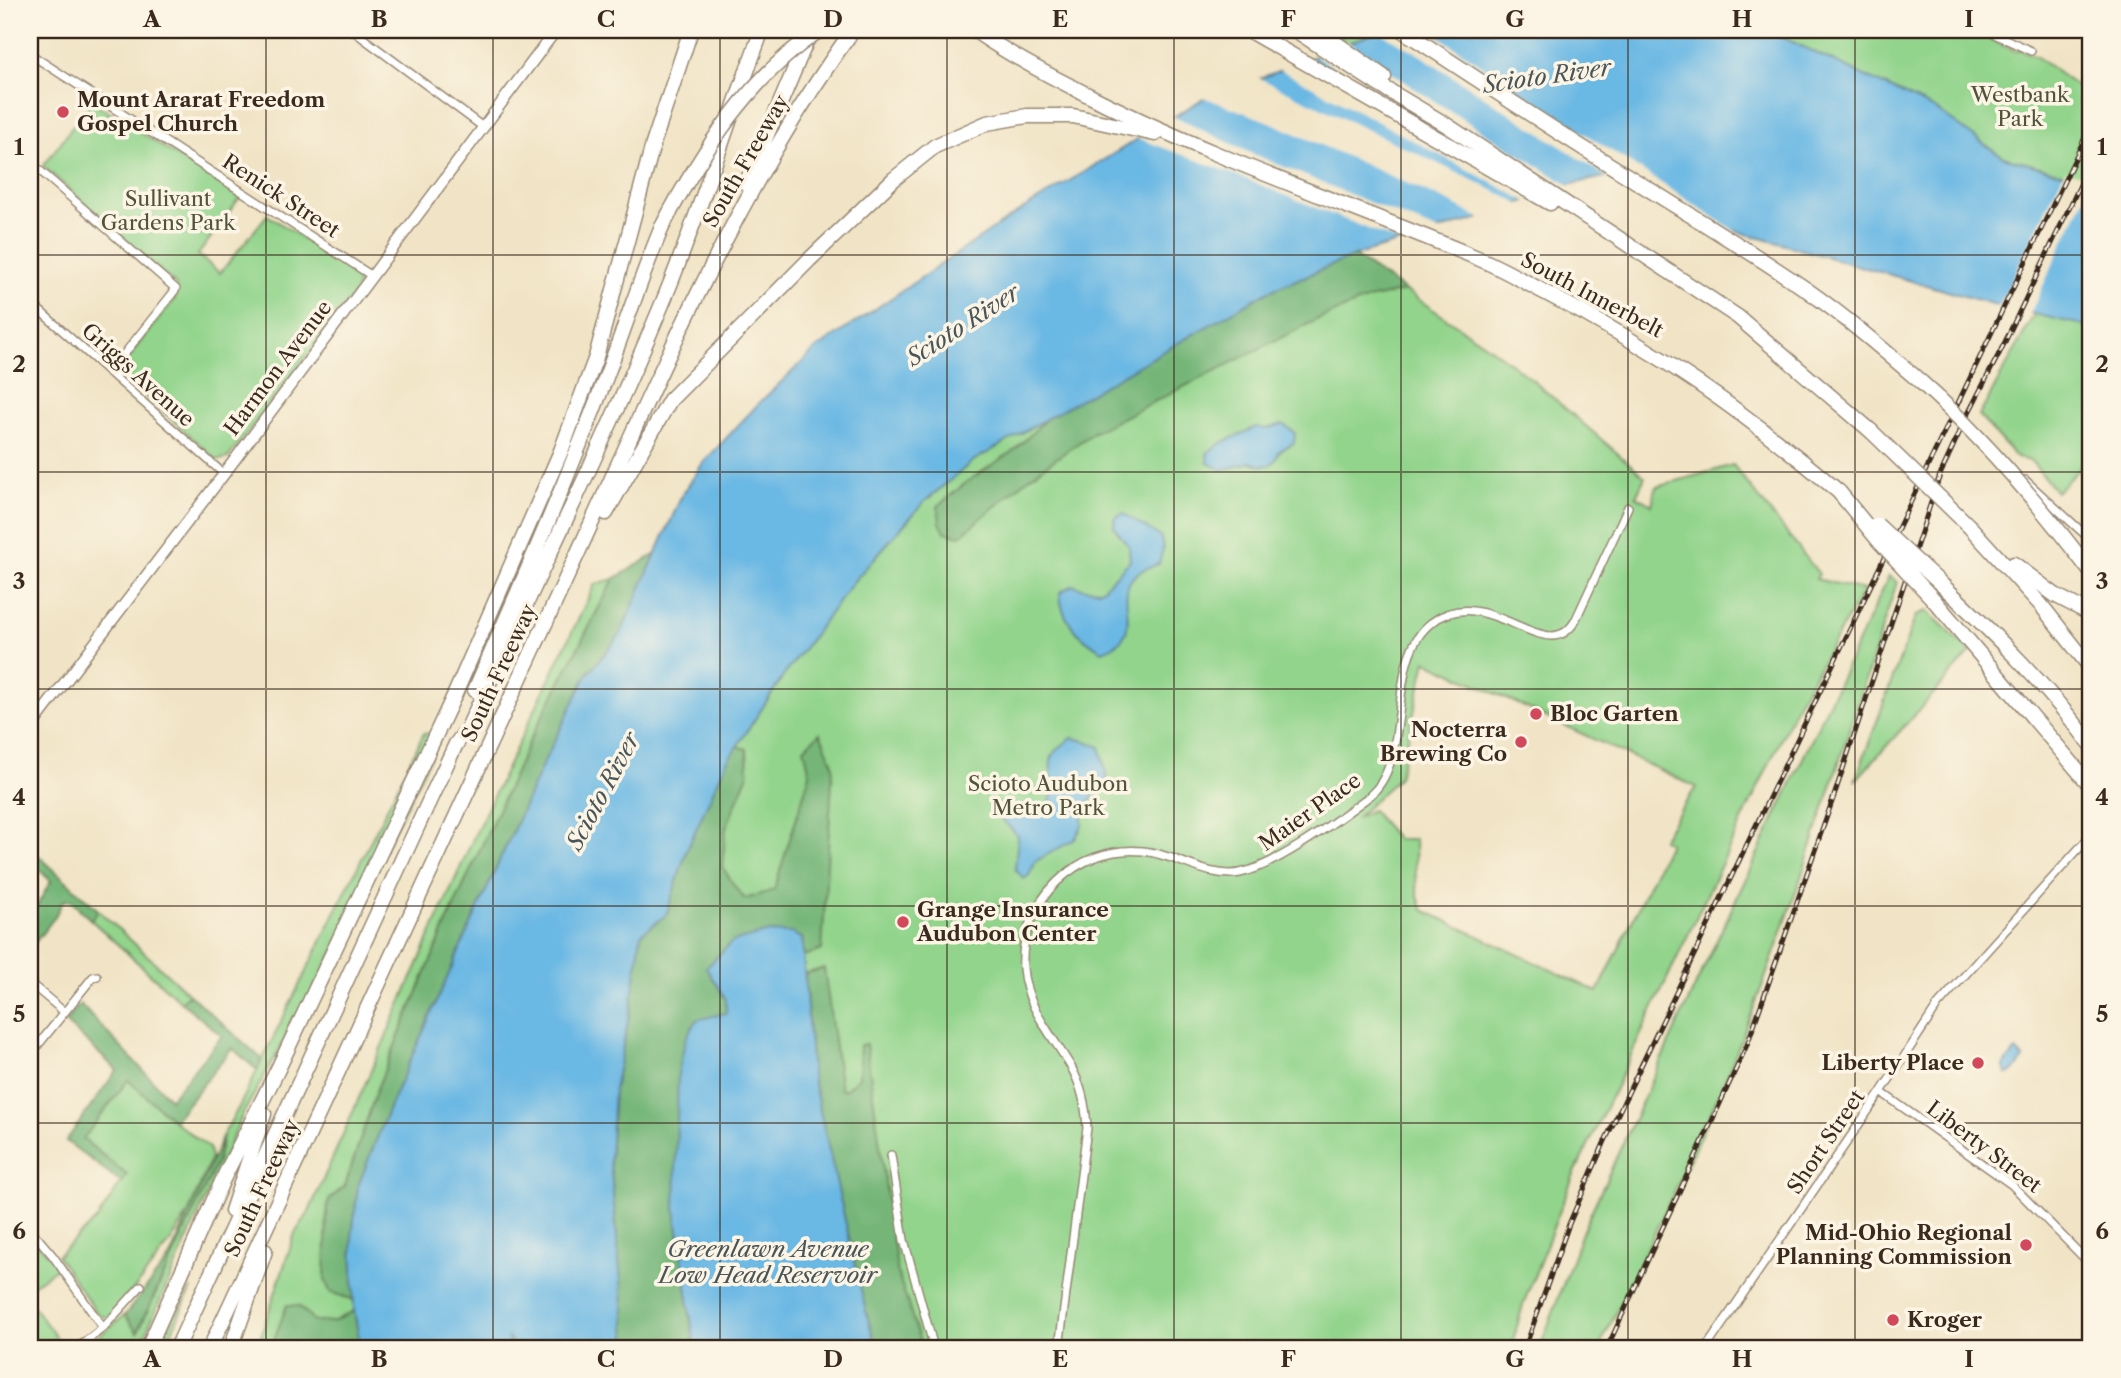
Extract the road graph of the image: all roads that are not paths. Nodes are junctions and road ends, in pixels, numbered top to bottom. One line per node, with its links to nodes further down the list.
1 (352, 30): 17 (street)
2 (556, 30): 17 (main road, Harmon Avenue)
3 (691, 30): 44 (highway)
4 (762, 30): 36 (highway, South Freeway)
5 (811, 30): 21 (highway)
6 (820, 30): 36 (highway, bridge)
7 (853, 30): 21 (highway, South Freeway)
8 (974, 30): 18 (highway, South Innerbelt)
9 (1248, 30): 20 (highway)
10 (1295, 30): 16 (highway)
11 (1317, 30): 16 (highway)
12 (1402, 30): 31 (highway, bridge)
13 (1986, 30): 14 (street)
14 (2031, 51)
15 (30, 54): 22 (street, Renick Street)
16 (1401, 96): 20 (highway)
17 (483, 127): 22 (main road, Harmon Avenue)
18 (1181, 140): 27 (highway, South Innerbelt); 33 (highway)
19 (30, 162): 24 (street)
20 (1618, 237): 29 (highway, bridge)
21 (709, 272): 33 (highway, South Freeway)
22 (372, 276): 25 (main road, Harmon Avenue)
23 (30, 302): 24 (street, Griggs Avenue)
24 (109, 373): 25 (street, Griggs Avenue)
25 (224, 474): 35 (main road, Harmon Avenue)
26 (2025, 480): 30 (street)
27 (1839, 492): 37 (highway, South Innerbelt, bridge); 38 (highway, bridge)
28 (1628, 508): 59 (street, Maier Place)
29 (1970, 527): 32 (highway); 34 (highway)
30 (2091, 540)
31 (2091, 572)
32 (2091, 614)
33 (545, 625): 46 (highway, South Freeway)
34 (2091, 668)
35 (30, 728)
36 (456, 744): 50 (highway, South Freeway)
37 (2091, 745)
38 (2091, 786)
39 (2091, 835): 45 (street, Short Street)
40 (97, 976): 42 (street)
41 (30, 983): 42 (street)
42 (63, 1011): 43 (street)
43 (30, 1055)
44 (278, 1069): 50 (highway); 54 (highway)
45 (1881, 1092): 49 (street, Liberty Street); 60 (street, Short Street)
46 (306, 1145): 56 (highway, South Freeway); 57 (highway)
47 (891, 1156): 58 (street)
48 (30, 1229): 52 (street)
49 (2091, 1265)
50 (211, 1277): 55 (highway, South Freeway)
51 (141, 1286): 52 (street)
52 (103, 1328): 53 (street)
53 (77, 1348)
54 (148, 1348)
55 (177, 1348)
56 (210, 1348)
57 (231, 1348)
58 (934, 1348)
59 (1059, 1348)
60 (1706, 1348)

